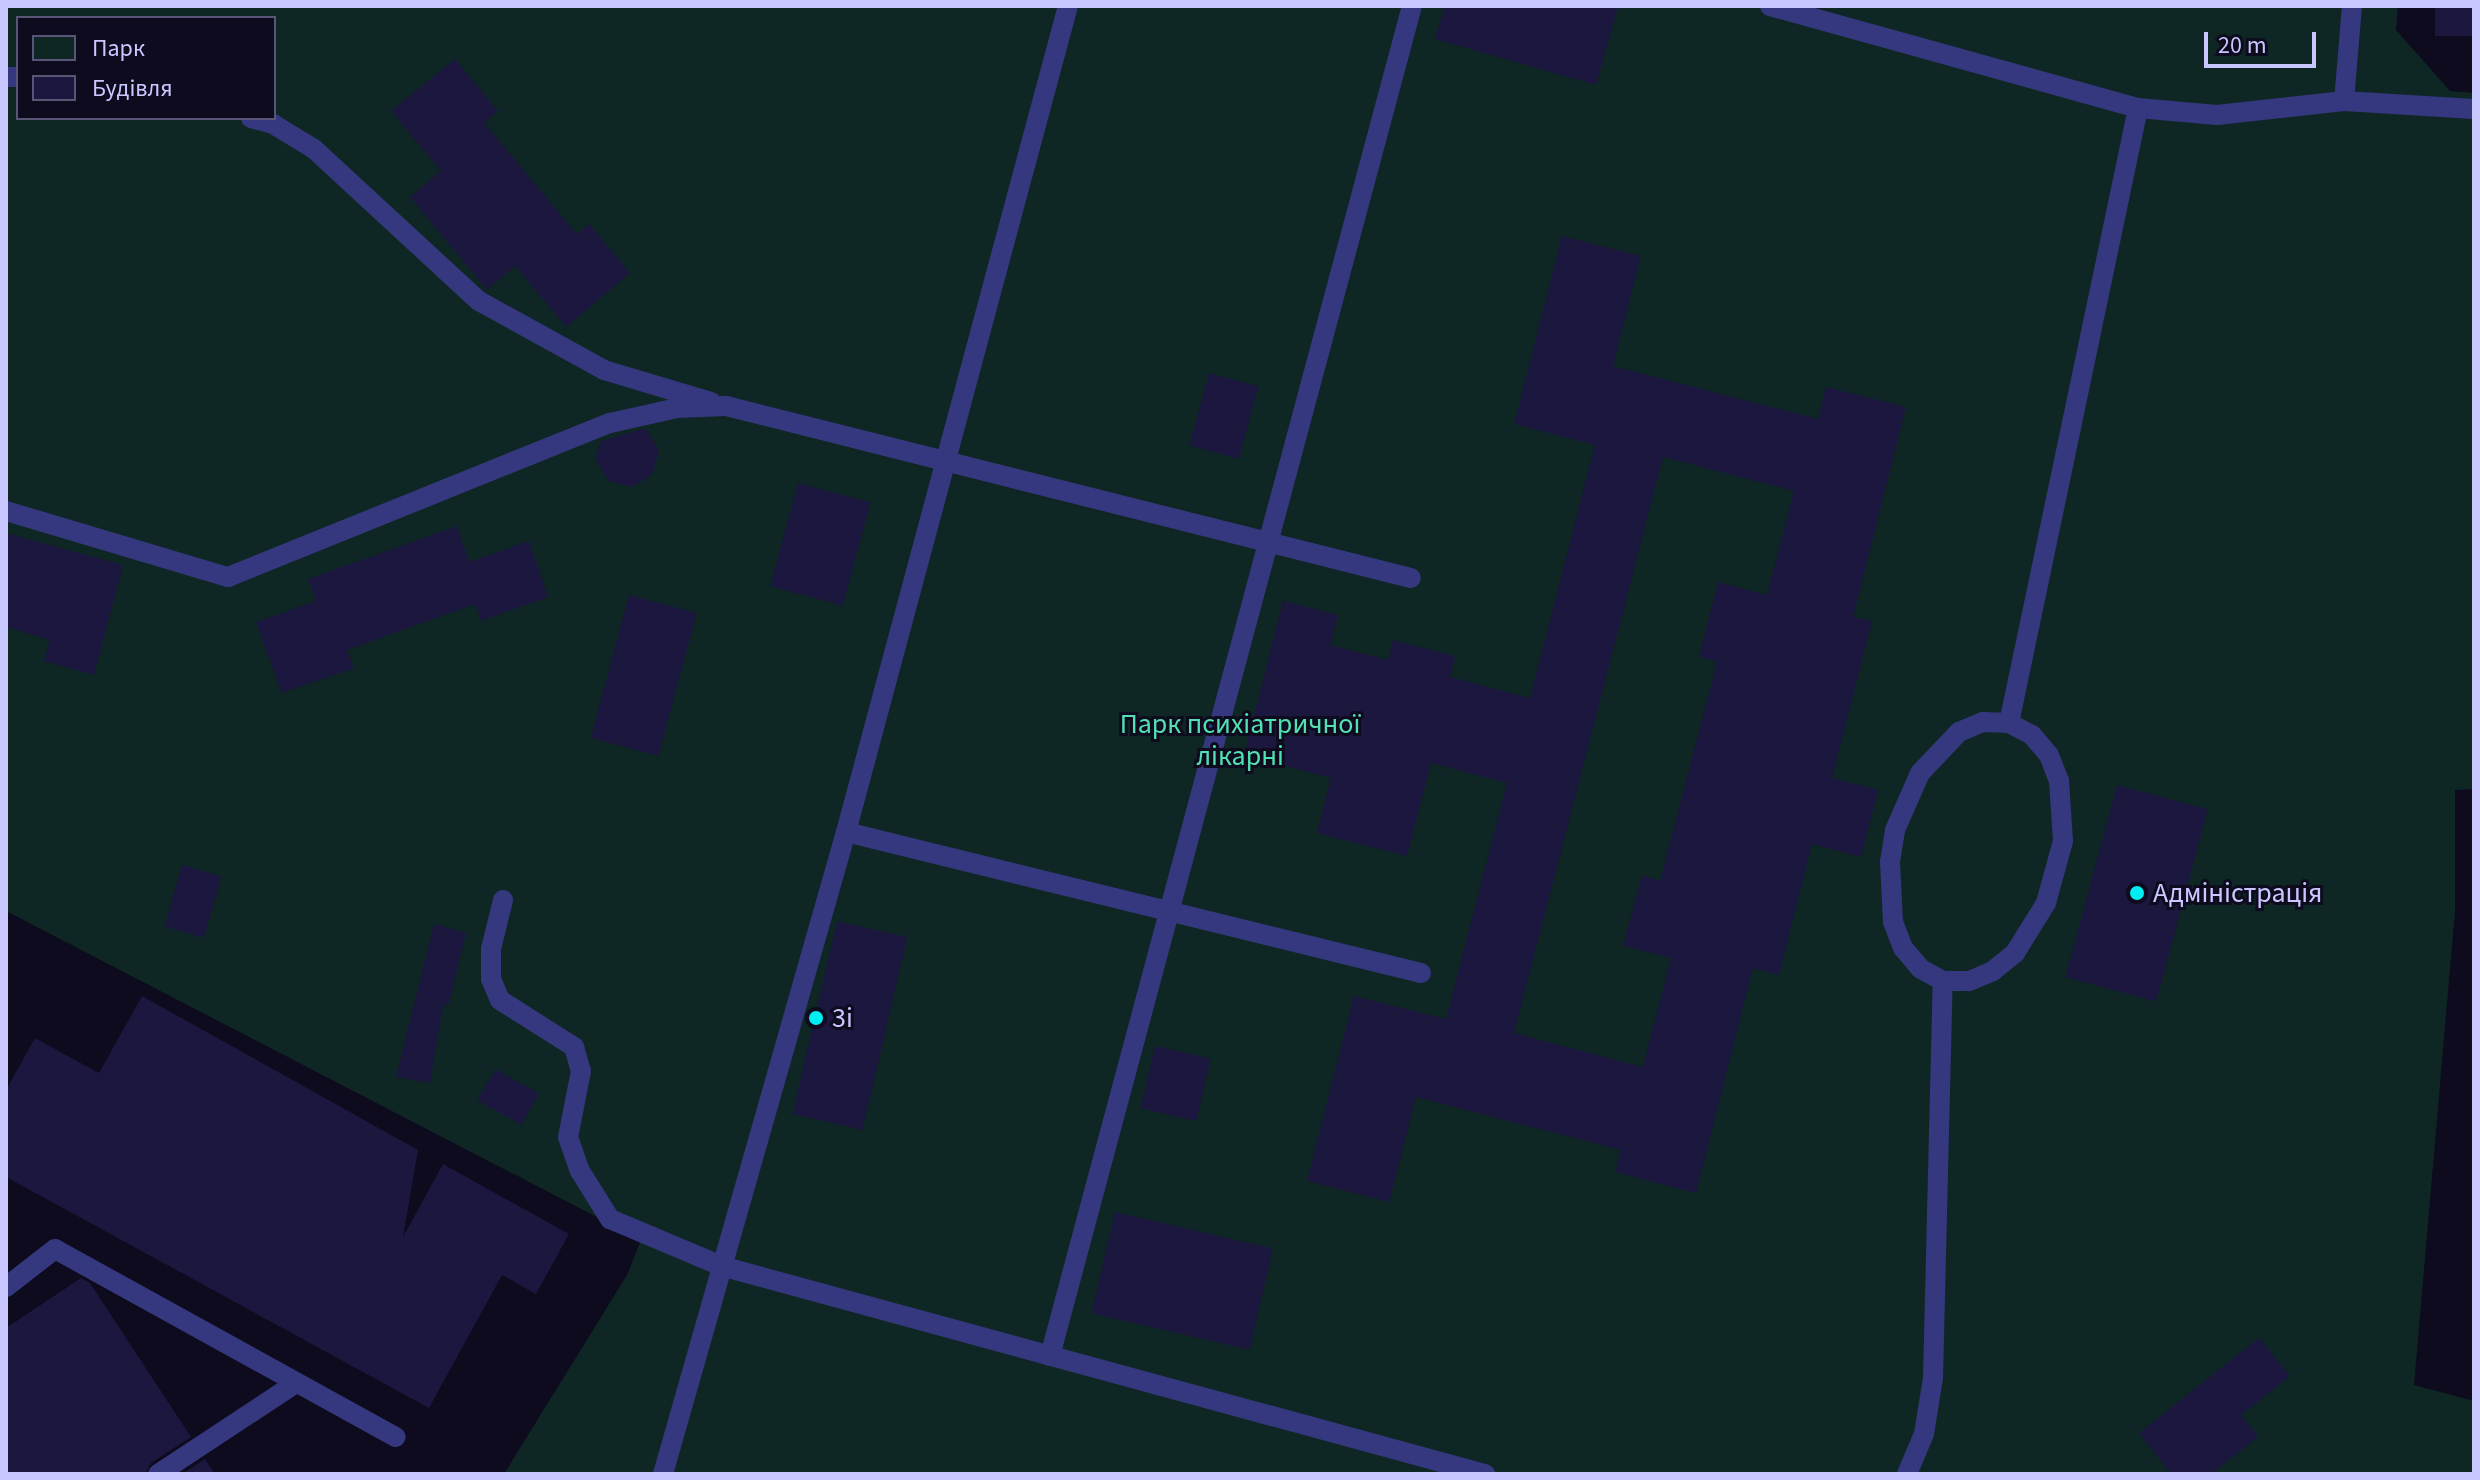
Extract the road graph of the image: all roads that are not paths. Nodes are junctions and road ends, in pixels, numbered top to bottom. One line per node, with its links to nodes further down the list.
1 (1068, 6): 10 (lane)
2 (1412, 6): 12 (lane)
3 (1770, 6): 6 (lane)
4 (2352, 6): 5 (lane)
5 (2344, 101): 6 (lane); 7 (lane)
6 (2138, 108): 14 (lane)
7 (2474, 109)
8 (258, 120): 9 (lane)
9 (726, 406): 10 (lane); 11 (lane)
10 (945, 460): 12 (lane); 15 (lane)
11 (6, 511)
12 (1269, 539): 13 (lane); 17 (lane)
13 (1411, 578)
14 (2009, 723): 19 (lane); 19 (lane)
15 (846, 832): 17 (lane); 20 (lane)
16 (503, 900): 20 (lane)
17 (1173, 912): 18 (lane); 22 (lane)
18 (1421, 973)
19 (1943, 981): 28 (lane)
20 (721, 1266): 22 (lane); 26 (lane)
21 (6, 1287): 23 (lane)
22 (1050, 1356): 27 (lane)
23 (296, 1383): 24 (lane); 25 (lane)
24 (396, 1437)
25 (158, 1474)
26 (663, 1474)
27 (1485, 1474)
28 (1907, 1474)

